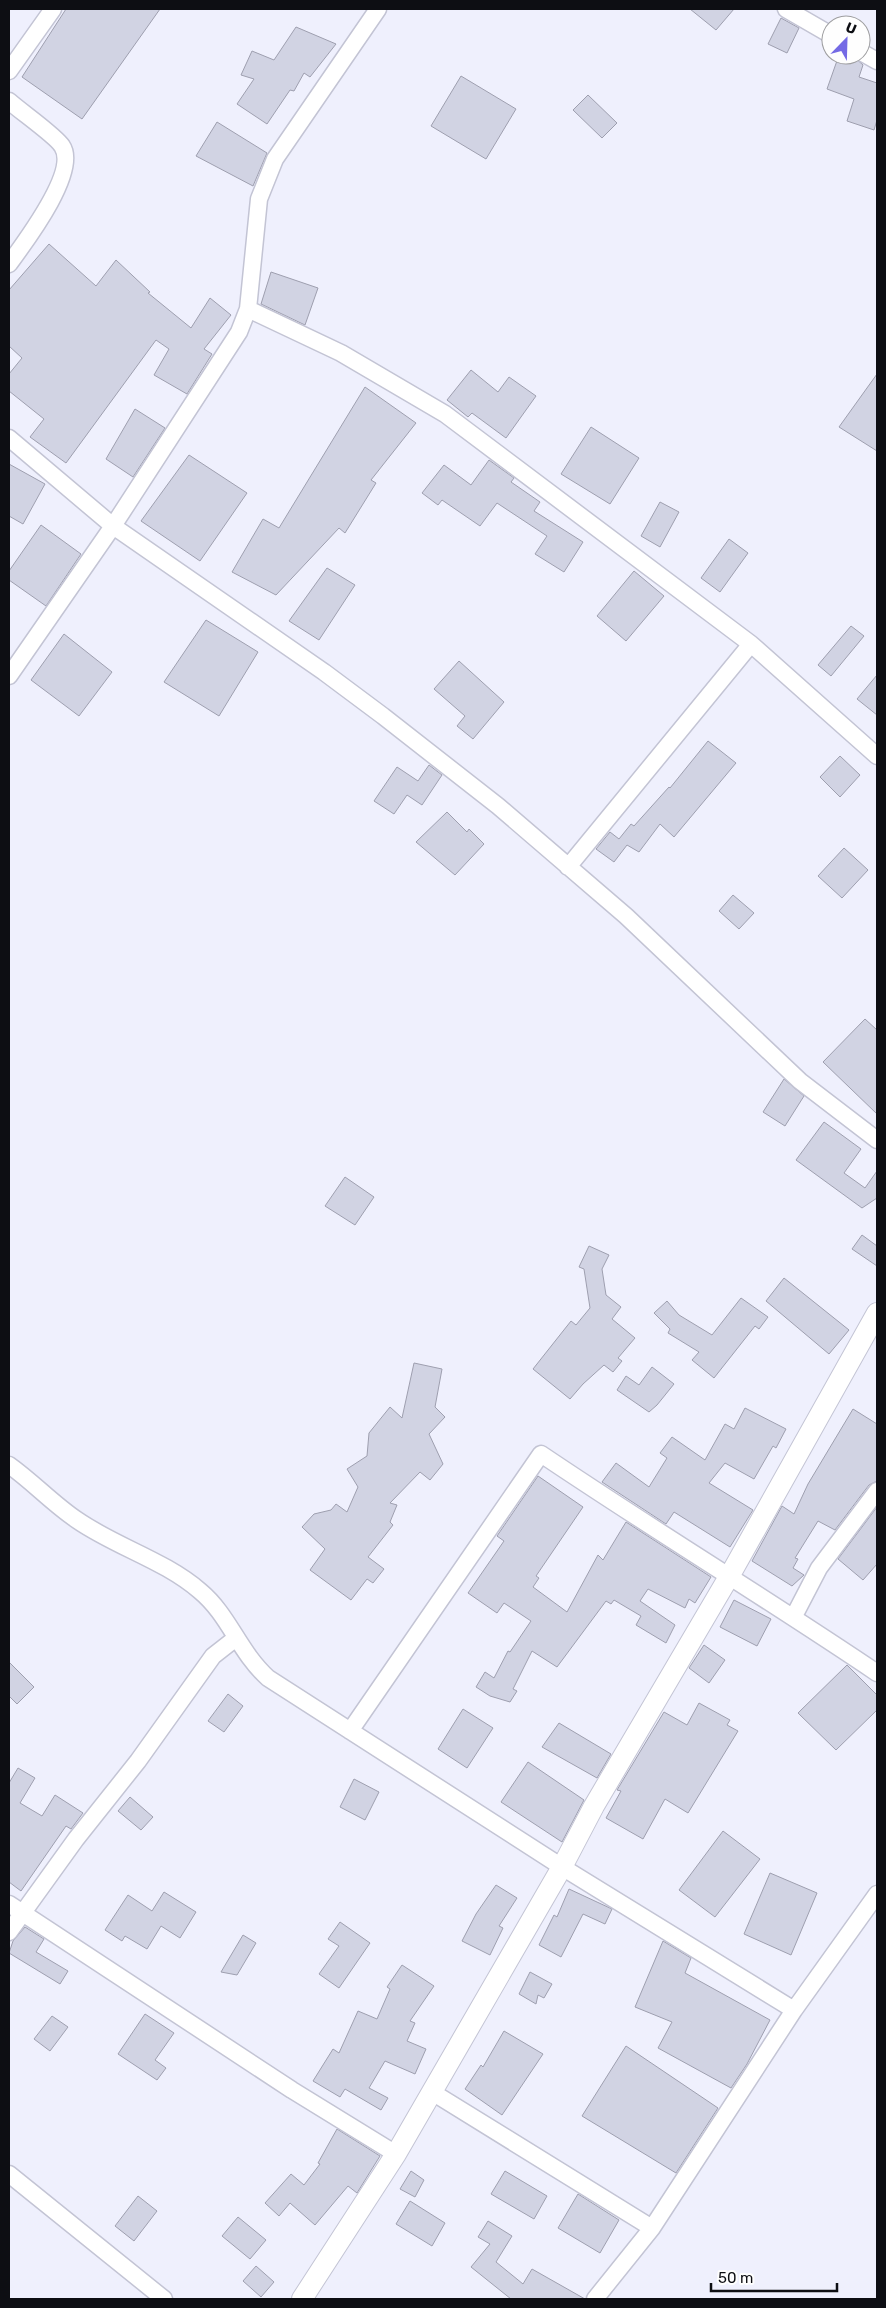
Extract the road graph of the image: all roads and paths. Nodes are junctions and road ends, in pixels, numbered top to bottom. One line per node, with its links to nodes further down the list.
1 (53, 9): 5 (street)
2 (378, 9): 8 (street)
3 (786, 9): 4 (street)
4 (821, 29)
5 (9, 71)
6 (9, 101): 7 (street)
7 (9, 264)
8 (248, 310): 10 (street); 11 (street)
9 (9, 438): 10 (street)
10 (113, 526): 12 (street); 14 (street)
11 (751, 644): 13 (street); 14 (street)
12 (9, 676)
13 (877, 756)
14 (568, 867): 15 (street)
15 (877, 1140)
16 (877, 1313): 19 (main road)
17 (9, 1465): 21 (street)
18 (877, 1491): 20 (street)
19 (730, 1575): 20 (street); 23 (street); 24 (main road)
20 (794, 1616): 22 (street)
21 (236, 1638): 23 (street); 26 (street)
22 (877, 1673)
23 (350, 1731): 24 (street)
24 (562, 1867): 28 (street); 29 (main road)
25 (877, 1894): 28 (street)
26 (16, 1909): 27 (street); 30 (street)
27 (9, 1932)
28 (794, 2010): 32 (street)
29 (432, 2092): 30 (main road); 32 (street)
30 (396, 2154): 34 (main road)
31 (9, 2174): 33 (street)
32 (652, 2228): 35 (street)
33 (164, 2299)
34 (302, 2299)
35 (595, 2299)

